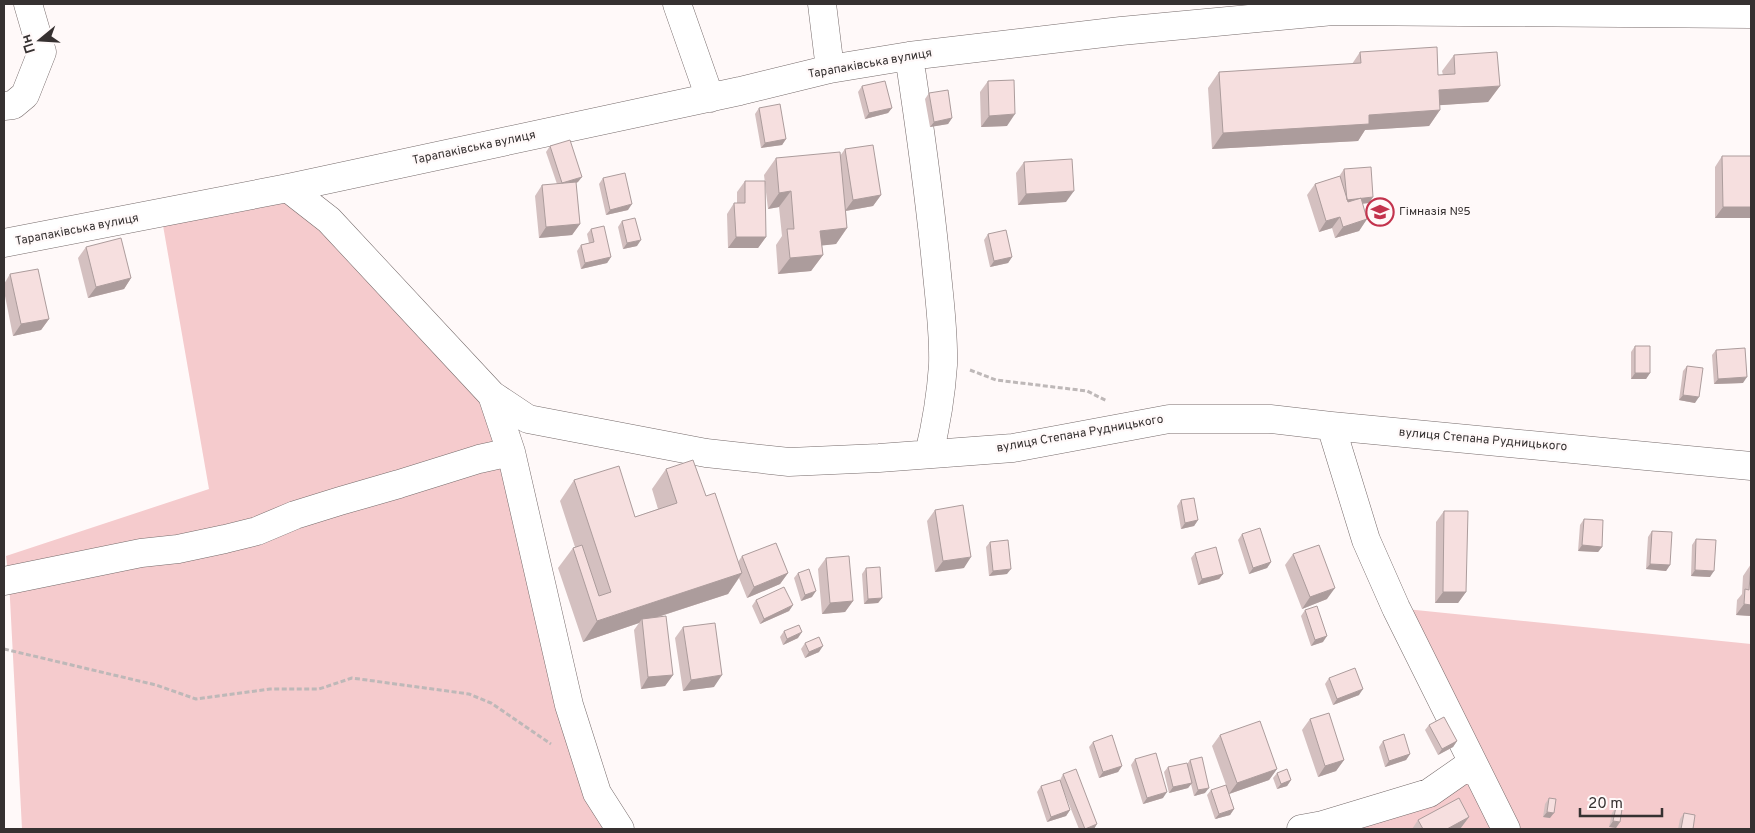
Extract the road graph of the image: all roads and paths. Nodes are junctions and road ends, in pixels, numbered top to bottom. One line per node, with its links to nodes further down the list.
1 (28, 4): 8 (street)
2 (677, 4): 7 (street)
3 (822, 4): 6 (street)
4 (1751, 14): 5 (street, Тарапаківська вулиця)
5 (909, 56): 6 (street, Тарапаківська вулиця); 11 (street)
6 (830, 69): 7 (street, Тарапаківська вулиця)
7 (710, 98): 9 (street, Тарапаківська вулиця)
8 (8, 106)
9 (288, 188): 10 (street, Тарапаківська вулиця); 12 (street)
10 (4, 243)
11 (942, 348): 13 (path); 16 (street)
12 (492, 395): 15 (street); 16 (street, вулиця Степана Рудницького)
13 (1136, 425): 14 (street, вулиця Степана Рудницького); 16 (street, вулиця Степана Рудницького)
14 (1331, 426): 17 (street, вулиця Степана Рудницького); 20 (street)
15 (511, 452): 18 (street); 21 (street)
16 (929, 454)
17 (1751, 466)
18 (4, 581)
19 (4, 649): 21 (path)
20 (1472, 763): 22 (street); 24 (street)
21 (589, 767): 23 (street)
22 (1513, 828)
23 (620, 829)
24 (1301, 829)

